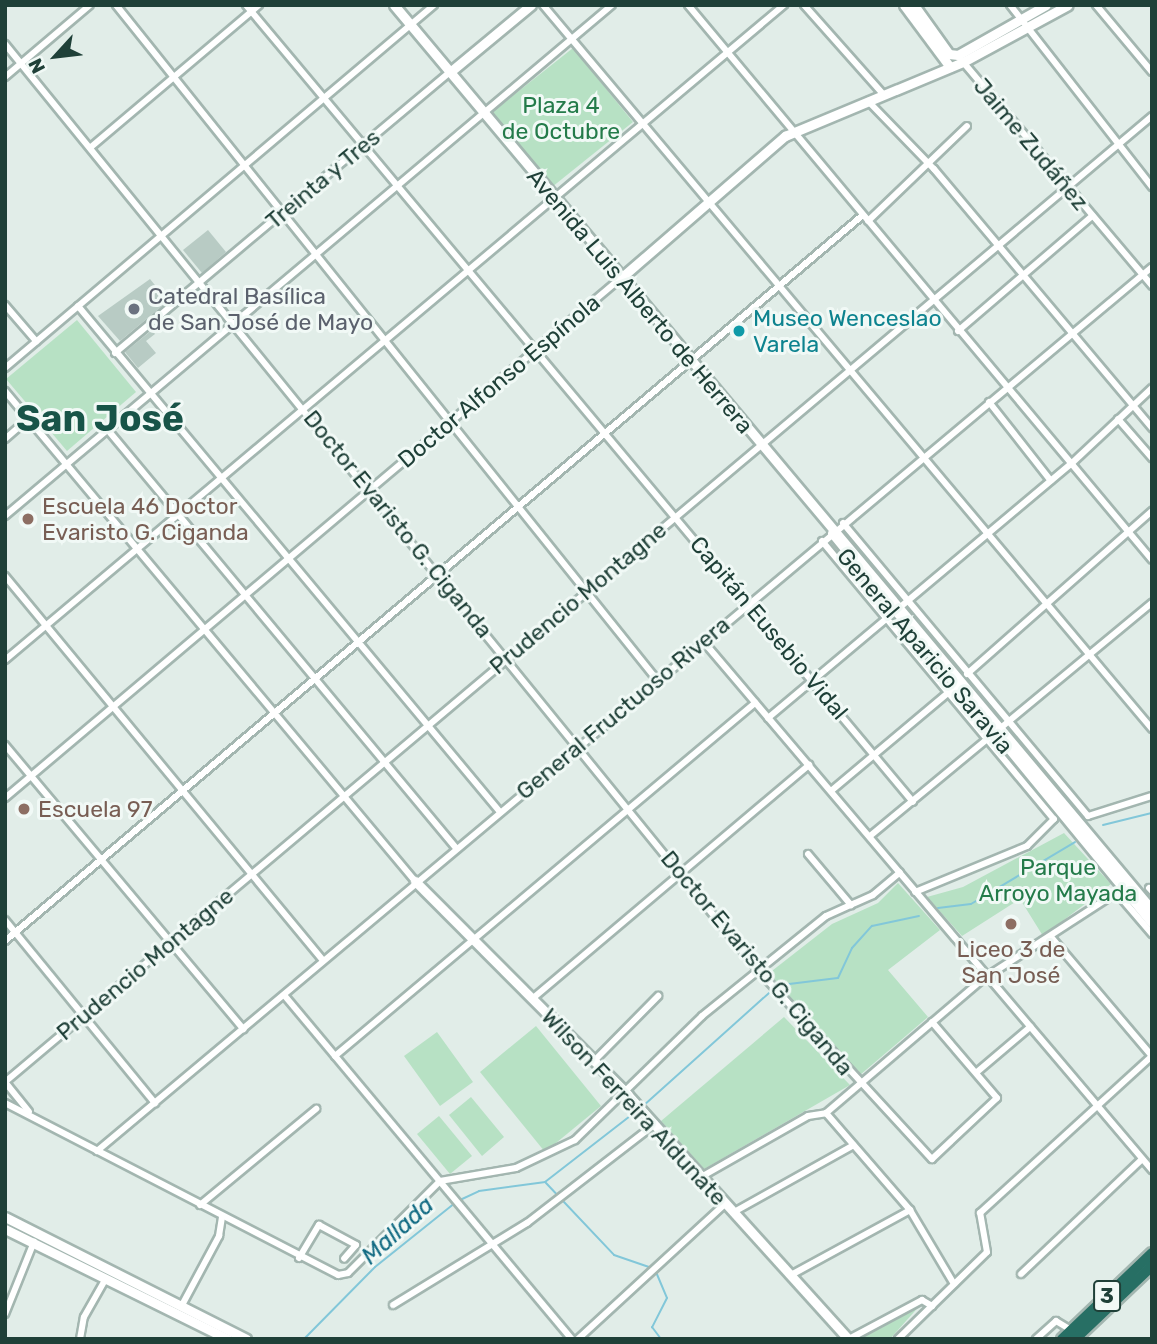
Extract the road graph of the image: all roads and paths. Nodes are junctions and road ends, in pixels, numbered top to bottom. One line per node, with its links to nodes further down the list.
1 (90, 5): 26 (street)
2 (116, 5): 31 (street)
3 (246, 5): 19 (street, Capitán Eusebio Vidal)
4 (259, 5): 19 (street)
5 (394, 5): 21 (street, Avenida Luis Alberto de Herrera)
6 (434, 5): 21 (street)
7 (531, 5): 28 (street, Treinta y Tres)
8 (543, 5): 22 (street)
9 (612, 5): 22 (street)
10 (688, 5): 24 (street)
11 (784, 5): 24 (street)
12 (804, 5): 32 (street)
13 (904, 5): 27 (street, Jaime Zudáñez)
14 (914, 5): 25 (street, Jaime Zudáñez)
15 (1010, 5): 20 (street)
16 (1046, 5): 20 (street, Doctor Alfonso Espínola)
17 (1068, 5): 20 (street, Doctor Alfonso Espínola)
18 (1096, 5): 29 (street)
19 (251, 12): 31 (street); 33 (street, Capitán Eusebio Vidal)
20 (1021, 24): 25 (street, Doctor Alfonso Espínola); 41 (street)
21 (410, 25): 28 (street, Avenida Luis Alberto de Herrera); 33 (street)
22 (572, 39): 35 (street); 37 (street)
23 (5, 44): 26 (street, Doctor Evaristo G. Ciganda)
24 (727, 53): 37 (street); 39 (street)
25 (958, 58): 27 (street, Doctor Alfonso Espínola); 45 (street, Jaime Zudáñez)
26 (21, 63): 30 (street); 42 (street, Doctor Evaristo G. Ciganda)
27 (950, 67): 32 (street, Doctor Alfonso Espínola)
28 (450, 72): 35 (street, Avenida Luis Alberto de Herrera); 40 (street, Treinta y Tres)
29 (1152, 72)
30 (5, 77)
31 (175, 78): 42 (street); 44 (street)
32 (884, 95): 34 (street, Doctor Alfonso Espínola)
33 (326, 98): 40 (street, Capitán Eusebio Vidal); 44 (street)
34 (868, 102): 39 (street, Doctor Alfonso Espínola); 43 (street)
35 (484, 114): 47 (street); 48 (street, Avenida Luis Alberto de Herrera)
36 (1152, 116): 41 (street, Prudencio Montagne)
37 (642, 122): 48 (street); 49 (street)
38 (967, 125): 43 (street)
39 (793, 131): 49 (street, Doctor Alfonso Espínola); 51 (street)
40 (363, 145): 47 (street, Capitán Eusebio Vidal); 50 (street, Treinta y Tres)
41 (1117, 145): 45 (street, Prudencio Montagne); 46 (street)
42 (91, 147): 54 (street, Doctor Evaristo G. Ciganda)
43 (927, 164): 53 (street); 55 (street)
44 (245, 165): 50 (street); 54 (street)
45 (1067, 186): 52 (street, Jaime Zudáñez); 55 (street, Prudencio Montagne)
46 (1152, 187)
47 (400, 188): 56 (street); 58 (street, Capitán Eusebio Vidal)
48 (552, 195): 58 (street); 61 (street, Avenida Luis Alberto de Herrera)
49 (710, 202): 61 (street, Doctor Alfonso Espínola); 63 (street)
50 (284, 212): 56 (street); 62 (street, Treinta y Tres)
51 (863, 215): 53 (street); 63 (street)
52 (1092, 216): 59 (street); 60 (street, Jaime Zudáñez)
53 (868, 221): 65 (street)
54 (164, 233): 62 (street, Doctor Evaristo G. Ciganda); 67 (street)
55 (999, 244): 59 (street); 65 (street, Prudencio Montagne)
56 (319, 254): 68 (street); 71 (street)
57 (1152, 267): 60 (street, General Fructuoso Rivera)
58 (467, 269): 71 (street); 73 (street, Capitán Eusebio Vidal)
59 (1024, 274): 69 (street); 70 (street)
60 (1142, 275): 64 (street, Jaime Zudáñez); 70 (street, General Fructuoso Rivera)
61 (622, 277): 73 (street, Doctor Alfonso Espínola); 75 (street, Avenida Luis Alberto de Herrera)
62 (202, 280): 68 (street, Doctor Evaristo G. Ciganda); 74 (street, Treinta y Tres)
63 (780, 286): 75 (street); 77 (street)
64 (1152, 286)
65 (933, 301): 69 (street); 77 (street, Prudencio Montagne)
66 (5, 304): 72 (street)
67 (78, 306): 72 (street); 74 (street)
68 (235, 321): 81 (street); 84 (street, Doctor Evaristo G. Ciganda)
69 (958, 331): 78 (street)
70 (1073, 332): 78 (street, General Fructuoso Rivera); 83 (street)
71 (385, 338): 84 (street); 87 (street)
72 (36, 341): 76 (street)
73 (536, 351): 87 (street, Doctor Alfonso Espínola); 90 (street, Capitán Eusebio Vidal)
74 (115, 353): 81 (street)
75 (691, 361): 90 (street); 92 (street, Avenida Luis Alberto de Herrera)
76 (5, 368)
77 (851, 369): 92 (street, Prudencio Montagne); 93 (street)
78 (1006, 388): 82 (street, General Fructuoso Rivera); 95 (street)
79 (1152, 388): 83 (street)
80 (5, 391): 85 (street)
81 (149, 394): 89 (street); 97 (street)
82 (989, 402): 93 (street, General Fructuoso Rivera); 98 (street)
83 (1134, 404): 86 (street); 88 (street)
84 (304, 407): 97 (street); 99 (street, Doctor Evaristo G. Ciganda)
85 (28, 419): 91 (street); 96 (street)
86 (1118, 419): 94 (street); 95 (street)
87 (452, 421): 99 (street, Doctor Alfonso Espínola); 100 (street)
88 (1152, 428)
89 (107, 429): 96 (street); 102 (street)
90 (604, 432): 100 (street); 104 (street, Capitán Eusebio Vidal)
91 (5, 439)
92 (761, 445): 104 (street, Prudencio Montagne); 107 (street, Avenida Luis Alberto de Herrera)
93 (926, 455): 105 (street, General Fructuoso Rivera); 108 (street)
94 (1152, 458)
95 (1071, 464): 98 (street); 106 (street)
96 (66, 465): 103 (street); 110 (street)
97 (219, 477): 102 (street); 111 (street)
98 (1051, 481): 108 (street)
99 (371, 489): 111 (street, Doctor Alfonso Espínola); 113 (street, Doctor Evaristo G. Ciganda)
100 (518, 506): 113 (street); 115 (street)
101 (1152, 511): 106 (street)
102 (177, 513): 110 (street); 116 (street)
103 (5, 516)
104 (676, 517): 115 (street, Prudencio Montagne); 119 (street, Capitán Eusebio Vidal)
105 (843, 523): 107 (street, General Fructuoso Rivera); 117 (street, General Aparicio Saravia)
106 (1128, 532): 112 (street); 118 (street)
107 (832, 533): 109 (street, General Fructuoso Rivera); 121 (street, General Aparicio Saravia)
108 (989, 533): 117 (street); 118 (street)
109 (822, 541): 119 (street, General Fructuoso Rivera); 121 (street, General Aparicio Saravia)
110 (135, 548): 122 (street); 123 (street)
111 (289, 559): 116 (street, Doctor Alfonso Espínola); 124 (street)
112 (1152, 560)
113 (437, 574): 124 (street); 127 (street, Doctor Evaristo G. Ciganda)
114 (5, 576): 122 (street)
115 (588, 589): 127 (street, Prudencio Montagne); 131 (street)
116 (246, 595): 123 (street, Doctor Alfonso Espínola); 130 (street)
117 (909, 602): 121 (street); 129 (street, General Aparicio Saravia)
118 (1048, 602): 126 (street); 129 (street)
119 (747, 603): 125 (street, General Fructuoso Rivera); 132 (street, Capitán Eusebio Vidal)
120 (1152, 603): 126 (street)
121 (894, 614): 132 (street); 133 (street, General Aparicio Saravia); 133 (street, General Aparicio Saravia)
122 (46, 625): 128 (street); 135 (street)
123 (205, 629): 135 (street, Doctor Alfonso Espínola); 136 (street)
124 (357, 641): 130 (street); 139 (street)
125 (703, 641): 131 (street, General Fructuoso Rivera); 134 (street)
126 (1091, 652): 138 (street); 140 (street)
127 (505, 658): 139 (street, Prudencio Montagne); 143 (street, Doctor Evaristo G. Ciganda)
128 (5, 660)
129 (968, 673): 133 (street); 138 (street, General Aparicio Saravia)
130 (315, 677): 136 (street); 145 (street)
131 (657, 680): 143 (street, General Fructuoso Rivera)
132 (813, 681): 137 (street); 144 (street, Capitán Eusebio Vidal)
133 (955, 687): 141 (street, General Aparicio Saravia); 141 (street, General Aparicio Saravia); 144 (street)
134 (755, 703): 137 (street); 154 (street)
135 (114, 707): 147 (street, Doctor Alfonso Espínola); 148 (street)
136 (274, 712): 148 (street); 150 (street)
137 (768, 718): 146 (street)
138 (1008, 721): 141 (street); 151 (street, General Aparicio Saravia)
139 (428, 726): 145 (street, Prudencio Montagne); 155 (street)
140 (1152, 729)
141 (993, 733): 153 (street); 164 (street, General Aparicio Saravia); 165 (street, General Aparicio Saravia)
142 (5, 745): 147 (street)
143 (578, 746): 154 (street, Doctor Evaristo G. Ciganda); 155 (street, General Fructuoso Rivera)
144 (874, 755): 149 (street); 153 (street, Capitán Eusebio Vidal)
145 (383, 762): 150 (street, Prudencio Montagne); 157 (street)
146 (809, 765): 149 (street); 162 (street)
147 (31, 776): 152 (street, Doctor Alfonso Espínola); 159 (street)
148 (183, 790): 159 (street); 161 (street)
149 (831, 791): 156 (street)
150 (344, 796): 161 (street, Prudencio Montagne); 163 (street)
151 (1152, 796)
152 (5, 798)
153 (913, 802): 156 (street)
154 (628, 809): 162 (street, Doctor Evaristo G. Ciganda); 173 (street)
155 (500, 812): 157 (street, General Fructuoso Rivera)
156 (870, 836): 160 (street)
157 (456, 848): 163 (street, General Fructuoso Rivera)
158 (808, 854): 166 (street)
159 (101, 859): 170 (street); 175 (street)
160 (900, 872): 165 (street); 166 (street)
161 (250, 873): 175 (street, Prudencio Montagne); 176 (street)
162 (679, 873): 177 (street, Doctor Evaristo G. Ciganda); 181 (street)
163 (415, 881): 173 (street, Wilson Ferreira Aldunate); 176 (street, General Fructuoso Rivera)
164 (1123, 889): 167 (street, General Aparicio Saravia); 169 (street, General Aparicio Saravia); 171 (street, General Aparicio Saravia); 172 (street)
165 (915, 892): 178 (street)
166 (851, 905): 177 (street)
167 (1152, 910)
168 (5, 920): 170 (street)
169 (1152, 923)
170 (15, 932): 174 (street); 182 (street)
171 (1152, 934)
172 (1051, 937): 178 (street); 187 (street)
173 (473, 940): 181 (street, Wilson Ferreira Aldunate); 186 (street)
174 (5, 941)
175 (172, 943): 182 (street, Prudencio Montagne); 185 (street)
176 (323, 961): 179 (street, General Fructuoso Rivera)
177 (758, 970): 191 (street, Doctor Evaristo G. Ciganda); 192 (street)
178 (988, 977): 183 (street); 184 (street)
179 (284, 995): 185 (street, General Fructuoso Rivera); 186 (street)
180 (658, 996): 188 (street)
181 (532, 999): 188 (street, Wilson Ferreira Aldunate)
182 (84, 1017): 190 (street, Prudencio Montagne); 194 (street)
183 (932, 1022): 189 (street); 191 (street)
184 (1030, 1027): 189 (street); 195 (street)
185 (243, 1029): 194 (street, General Fructuoso Rivera)
186 (335, 1056): 205 (street)
187 (1152, 1056): 195 (street)
188 (593, 1062): 192 (street, Wilson Ferreira Aldunate)
189 (977, 1072): 191 (street, Doctor Evaristo G. Ciganda)
190 (5, 1082): 198 (street)
191 (861, 1085): 197 (street)
192 (627, 1094): 199 (street, Wilson Ferreira Aldunate); 205 (street)
193 (5, 1103): 198 (street)
194 (155, 1103): 201 (street, General Fructuoso Rivera)
195 (1095, 1103): 202 (street); 223 (street)
196 (316, 1109): 207 (street)
197 (827, 1113): 200 (street); 204 (street)
198 (32, 1116): 201 (street)
199 (655, 1124): 204 (street, Wilson Ferreira Aldunate); 214 (street)
200 (854, 1145): 208 (street); 209 (street)
201 (97, 1152): 207 (street)
202 (1142, 1159): 203 (street); 220 (street)
203 (1152, 1170)
204 (701, 1177): 206 (street, Wilson Ferreira Aldunate)
205 (440, 1181): 214 (street); 217 (street)
206 (726, 1203): 209 (street, Wilson Ferreira Aldunate); 234 (street)
207 (200, 1205): 210 (street)
208 (910, 1210): 221 (street); 223 (street)
209 (734, 1212): 221 (street, Wilson Ferreira Aldunate)
210 (222, 1216): 217 (street); 224 (street)
211 (5, 1217): 213 (street)
212 (5, 1229): 215 (street)
213 (39, 1234): 215 (street); 224 (street)
214 (493, 1243): 225 (street); 233 (street)
215 (33, 1244): 222 (street); 227 (street)
216 (1152, 1253): 229 (highway, 3)
217 (299, 1258): 218 (street)
218 (344, 1259)
219 (1152, 1266): 229 (highway, 3)
220 (1021, 1274)
221 (792, 1275): 235 (street, Wilson Ferreira Aldunate)
222 (105, 1280): 228 (street); 230 (street)
223 (954, 1284): 226 (street)
224 (183, 1305): 228 (street); 232 (street)
225 (393, 1306)
226 (932, 1306): 235 (street); 236 (street)
227 (5, 1314)
228 (177, 1315): 231 (street)
229 (1073, 1334): 237 (street); 238 (highway, 3)
230 (80, 1339)
231 (228, 1339)
232 (246, 1339)
233 (572, 1339)
234 (578, 1339)
235 (848, 1339)
236 (898, 1339)
237 (1036, 1339)
238 (1062, 1339)

